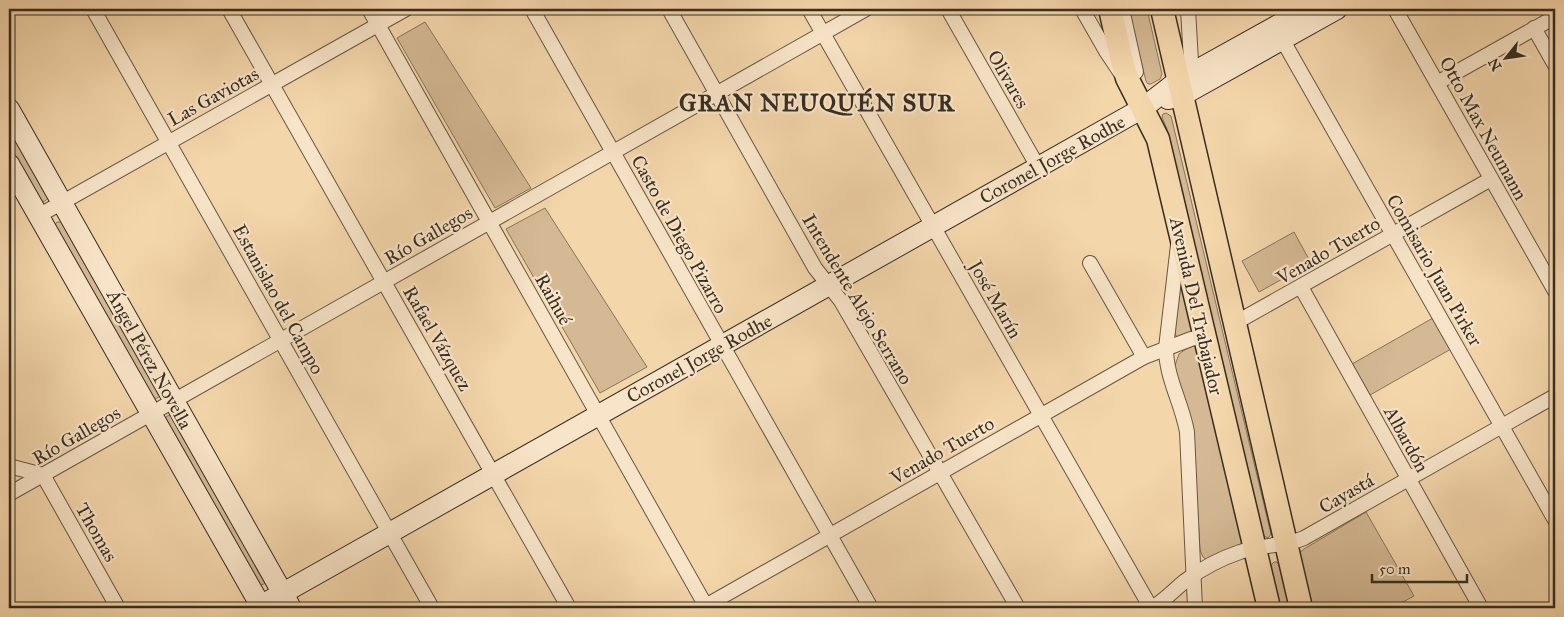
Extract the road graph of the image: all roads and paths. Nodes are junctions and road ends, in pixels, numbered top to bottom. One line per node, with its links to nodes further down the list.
1 (93, 9): 32 (street, Estanislao del Campo)
2 (229, 9): 26 (street, Rafael Vázquez)
3 (369, 9): 20 (street, Raihué)
4 (406, 9): 20 (street, Las Gaviotas)
5 (532, 9): 33 (street, Casto de Diego Pizarro)
6 (669, 9): 29 (street, Intendente Alejo Serrano)
7 (809, 9): 22 (street, José Marín)
8 (866, 9): 22 (street, Río Gallegos)
9 (948, 9): 35 (street, Olivares)
10 (1082, 9): 28 (street)
11 (1110, 9): 28 (main road, Avenida Del Trabajador)
12 (1117, 9): 13 (street)
13 (1122, 9)
14 (1162, 9): 27 (main road, Avenida Del Trabajador)
15 (1188, 9): 27 (street)
16 (1307, 9): 27 (main road, Coronel Jorge Rodhe)
17 (1337, 9): 23 (main road, Coronel Jorge Rodhe)
18 (1396, 9): 25 (street, Otto Max Neumann)
19 (1555, 17): 21 (street)
20 (378, 24): 26 (street, Las Gaviotas); 41 (street, Raihué)
21 (1534, 28): 24 (street); 25 (street)
22 (823, 33): 29 (street, Río Gallegos); 42 (street, José Marín)
23 (1282, 39): 27 (main road, Coronel Jorge Rodhe); 44 (street, Comisario Juan Pirker)
24 (1555, 65)
25 (1437, 83): 36 (street, Otto Max Neumann)
26 (272, 84): 32 (street, Las Gaviotas); 46 (street, Rafael Vázquez)
27 (1187, 84): 30 (main road, Coronel Jorge Rodhe); 50 (main road, Avenida Del Trabajador)
28 (1132, 88): 30 (main road, Avenida Del Trabajador)
29 (717, 93): 33 (street, Río Gallegos); 47 (street, Intendente Alejo Serrano)
30 (1143, 108): 35 (main road, Coronel Jorge Rodhe); 43 (main road, Avenida Del Trabajador)
31 (9, 109): 39 (main road, Ángel Pérez Novella)
32 (169, 142): 39 (street, Las Gaviotas); 52 (street, Estanislao del Campo)
33 (613, 152): 41 (street, Río Gallegos); 53 (street, Casto de Diego Pizarro)
34 (9, 164): 37 (main road, Ángel Pérez Novella)
35 (1038, 167): 42 (main road, Coronel Jorge Rodhe)
36 (1491, 178): 44 (street, Venado Tuerto); 49 (street, Otto Max Neumann)
37 (16, 185): 40 (main road, Ángel Pérez Novella)
38 (1200, 197): 38 (street)
39 (62, 202): 40 (street, Las Gaviotas); 57 (main road, Ángel Pérez Novella)
40 (38, 216): 58 (main road, Ángel Pérez Novella)
41 (490, 222): 46 (street, Río Gallegos); 59 (street, Raihué)
42 (933, 226): 47 (main road, Coronel Jorge Rodhe); 60 (street, José Marín)
43 (1180, 230): 51 (main road, Avenida Del Trabajador); 54 (street)
44 (1393, 234): 48 (street, Venado Tuerto); 61 (street, Comisario Juan Pirker)
45 (1090, 263): 55 (street)
46 (384, 282): 52 (street, Río Gallegos); 64 (street, Rafael Vázquez)
47 (828, 285): 53 (main road, Coronel Jorge Rodhe); 63 (street, Intendente Alejo Serrano)
48 (1301, 287): 50 (street, Venado Tuerto); 66 (street, Albardón)
49 (1555, 291)
50 (1235, 323): 71 (main road, Avenida Del Trabajador)
51 (1204, 336): 54 (street, Venado Tuerto); 72 (main road, Avenida Del Trabajador)
52 (281, 340): 57 (street, Río Gallegos); 69 (street, Estanislao del Campo)
53 (722, 345): 59 (main road, Coronel Jorge Rodhe); 70 (street, Casto de Diego Pizarro)
54 (1166, 348): 55 (street, Venado Tuerto); 73 (street)
55 (1144, 357): 60 (street, Venado Tuerto)
56 (1555, 396): 61 (street, Cayastá)
57 (174, 401): 58 (street, Río Gallegos); 74 (main road, Ángel Pérez Novella)
58 (151, 414): 65 (street, Río Gallegos); 75 (main road, Ángel Pérez Novella)
59 (598, 415): 64 (main road, Coronel Jorge Rodhe); 79 (street, Raihué)
60 (1041, 415): 63 (street, Venado Tuerto); 82 (street, José Marín)
61 (1502, 426): 66 (street, Cayastá); 68 (street, Comisario Juan Pirker)
62 (9, 466): 65 (street)
63 (940, 473): 70 (street, Venado Tuerto); 81 (street, Intendente Alejo Serrano)
64 (493, 474): 69 (main road, Coronel Jorge Rodhe); 78 (street, Rafael Vázquez)
65 (43, 475): 67 (street, Río Gallegos); 76 (street, Thomas)
66 (1408, 479): 71 (street, Cayastá); 86 (street, Albardón)
67 (9, 494)
68 (1555, 520)
69 (390, 533): 74 (main road, Coronel Jorge Rodhe); 77 (street, Estanislao del Campo)
70 (830, 536): 79 (street, Venado Tuerto); 80 (street, Casto de Diego Pizarro)
71 (1286, 544): 72 (street, Cayastá); 85 (main road, Avenida Del Trabajador)
72 (1255, 548): 73 (street, Cayastá); 84 (main road, Avenida Del Trabajador)
73 (1194, 575): 82 (street, Cayastá); 83 (street)
74 (287, 601): 75 (main road, Coronel Jorge Rodhe)
75 (259, 607)
76 (118, 608)
77 (432, 608)
78 (569, 608)
79 (705, 608)
80 (871, 608)
81 (1018, 608)
82 (1152, 608)
83 (1195, 608)
84 (1269, 608)
85 (1301, 608)
86 (1480, 608)

